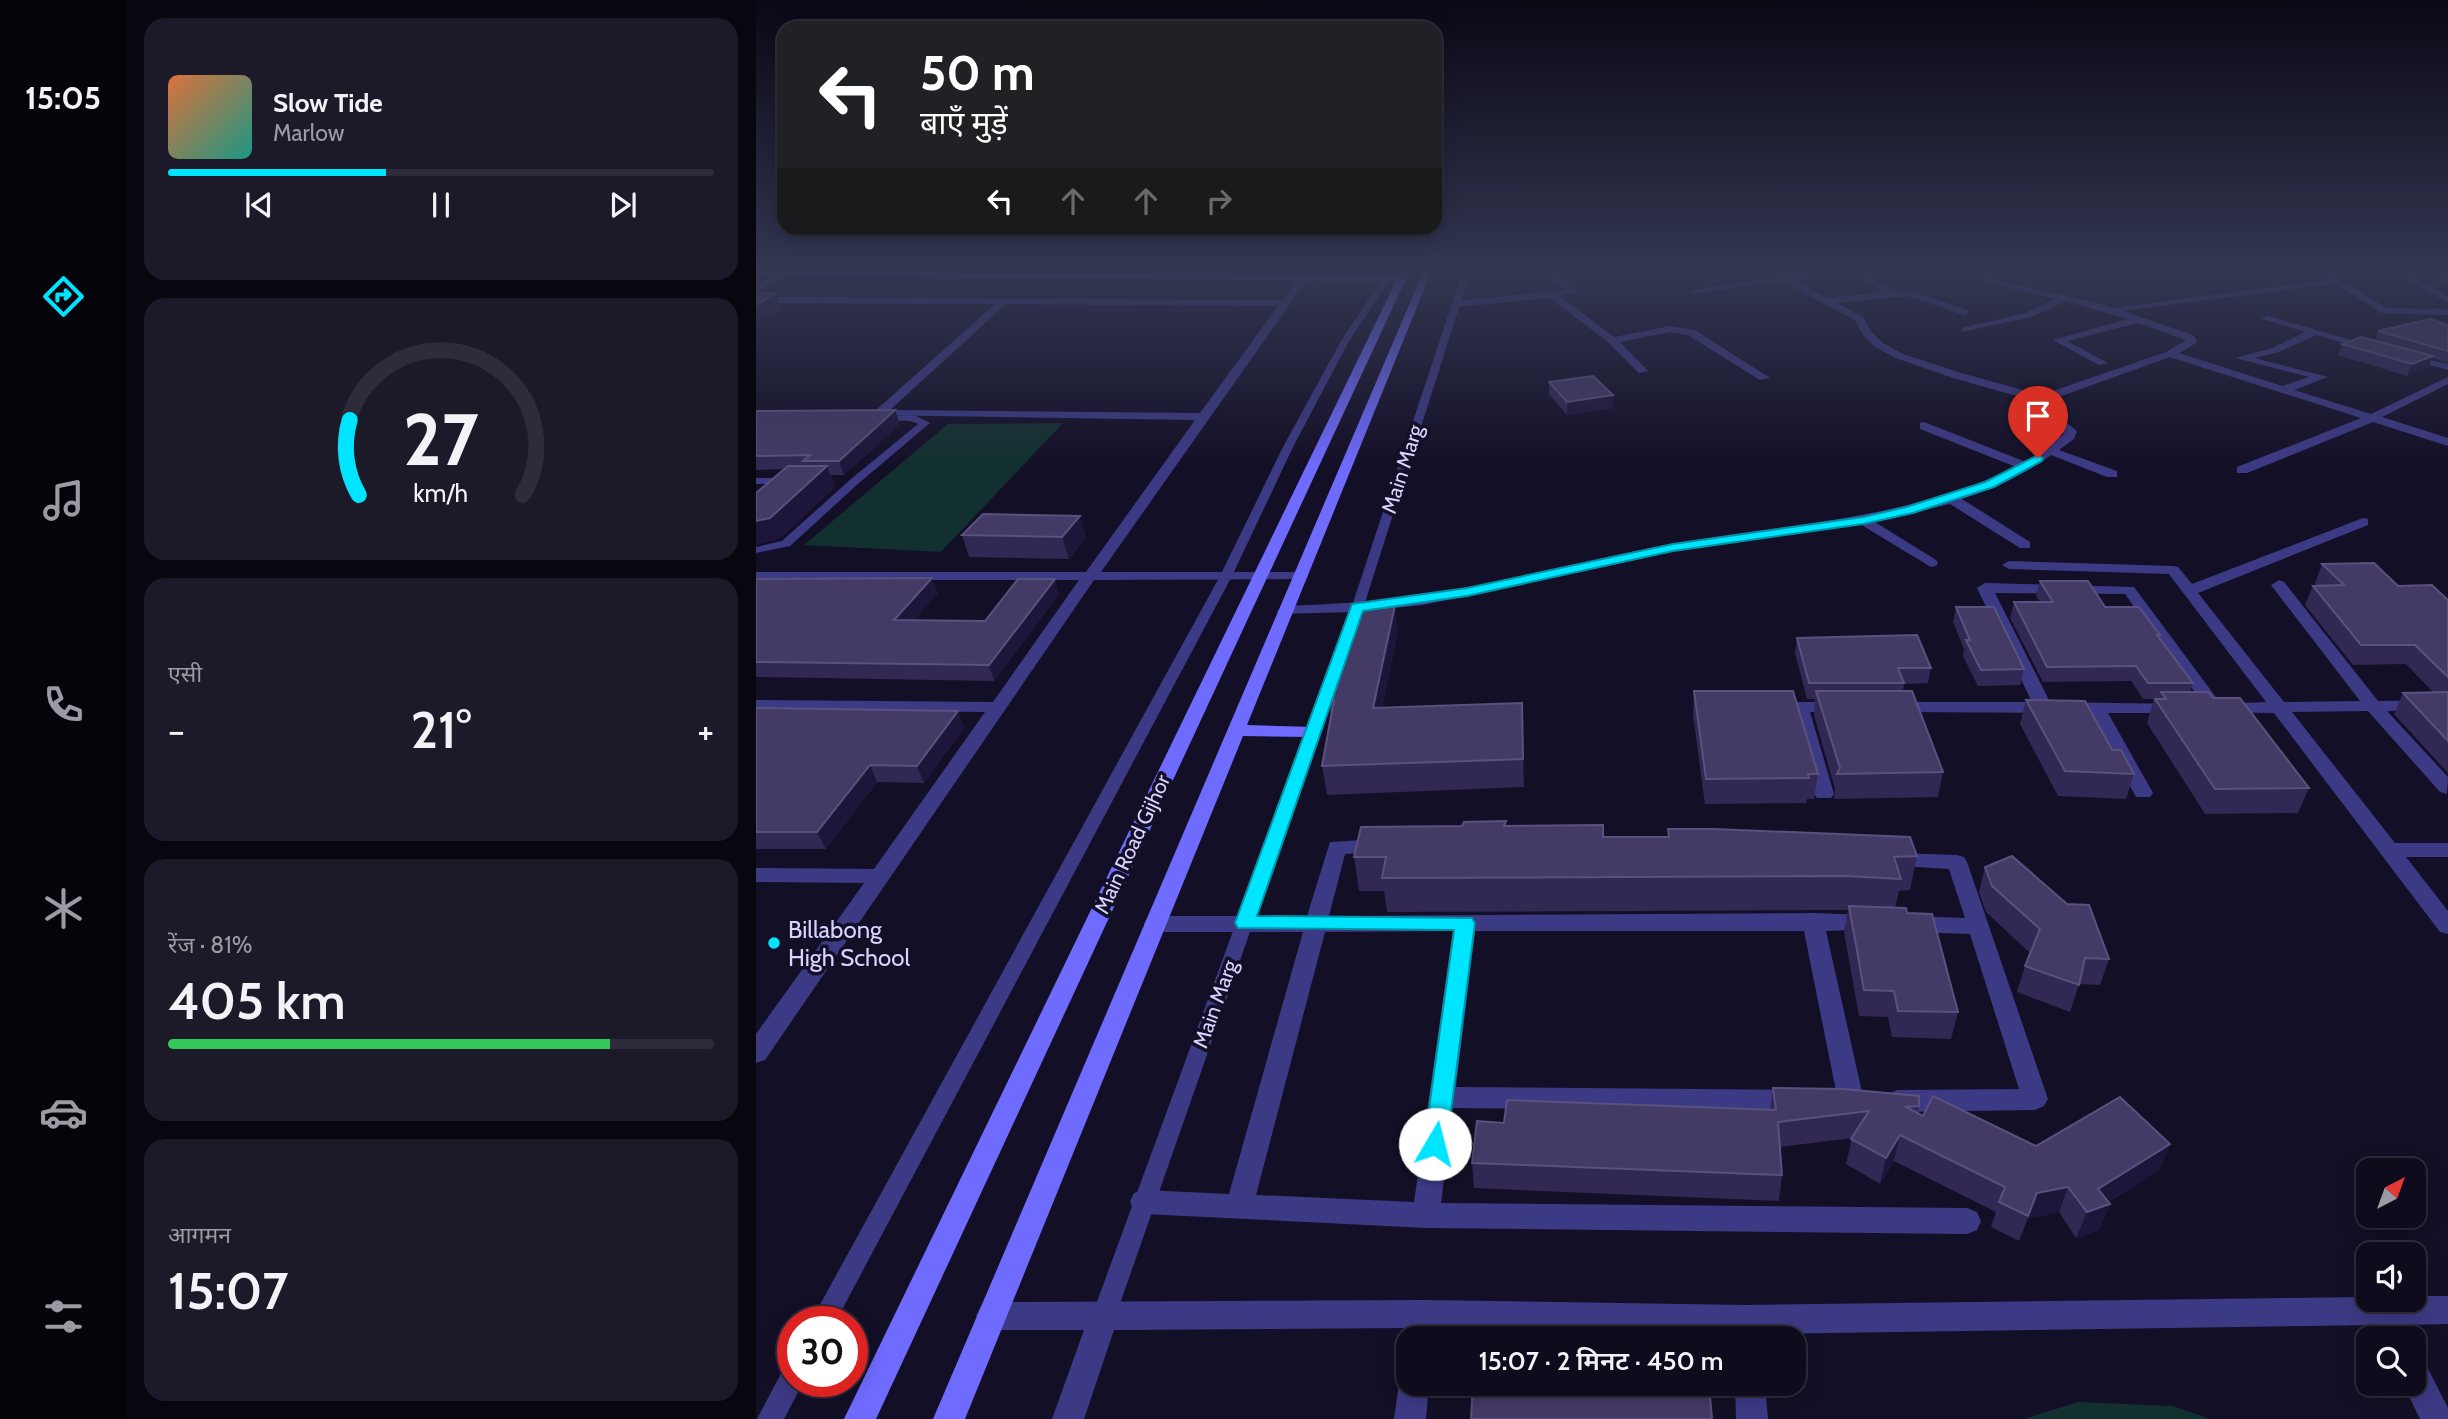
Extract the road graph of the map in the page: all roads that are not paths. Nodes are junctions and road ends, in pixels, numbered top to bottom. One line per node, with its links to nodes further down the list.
1 (965, 336): 28 (street)
2 (1260, 336): 30 (street)
3 (1352, 336): 51 (lane)
4 (1375, 336): 52 (street, Main Road Gijhor)
5 (1384, 336): 53 (street)
6 (1445, 336): 56 (lane, Main Marg)
7 (1607, 336): 15 (street)
8 (1635, 336): 15 (street)
9 (1698, 336): 22 (street)
10 (1870, 336): 27 (street)
11 (2072, 336): 19 (street)
12 (2187, 336): 18 (street)
13 (2305, 336): 24 (street)
14 (2331, 336): 16 (street)
15 (1612, 340): 21 (street)
16 (2381, 349)
17 (2394, 353): 20 (street)
18 (2170, 354): 24 (street); 27 (street)
19 (2103, 363)
20 (2448, 367)
21 (1643, 371)
22 (1764, 378)
23 (2448, 380): 25 (street)
24 (2281, 390): 31 (street)
25 (2429, 390): 26 (street); 31 (street)
26 (2448, 396)
27 (2041, 399): 34 (street)
28 (879, 413): 29 (street); 30 (street)
29 (863, 416): 41 (lane)
30 (1203, 417): 50 (street)
31 (2370, 419): 33 (street); 36 (street)
32 (1924, 425): 35 (street)
33 (2448, 442)
34 (2051, 451): 35 (street); 37 (street)
35 (2024, 466): 42 (street)
36 (2242, 470)
37 (2112, 474)
38 (756, 481): 39 (lane)
39 (793, 481)
40 (842, 481): 41 (lane)
41 (855, 481): 46 (lane)
42 (1950, 498): 43 (street); 45 (street)
43 (1863, 520): 47 (street); 56 (street)
44 (2363, 522): 55 (street)
45 (2025, 545)
46 (756, 550)
47 (1931, 563)
48 (2009, 565): 55 (street)
49 (756, 576): 50 (street)
50 (1090, 576): 51 (street); 65 (street)
51 (1226, 576): 52 (street); 95 (lane)
52 (1259, 576): 53 (street); 108 (street, Main Road Gijhor)
53 (1301, 576): 57 (street)
54 (2279, 585): 64 (street)
55 (2189, 591): 69 (street)
56 (1357, 607): 57 (street); 71 (lane, Main Marg)
57 (1285, 611): 70 (street)
58 (756, 705): 65 (street)
59 (2448, 705): 64 (street)
60 (1758, 707): 61 (street)
61 (1800, 707): 62 (street); 74 (street)
62 (1854, 707)
63 (1881, 707): 66 (street)
64 (2374, 707): 69 (street); 72 (street)
65 (998, 708): 80 (street)
66 (2044, 708): 67 (street); 68 (street)
67 (2096, 708): 68 (street); 73 (street)
68 (2215, 708): 69 (street)
69 (2280, 708): 76 (street)
70 (1235, 730): 71 (street); 85 (street)
71 (1312, 732): 82 (lane, Main Marg)
72 (2447, 788)
73 (2143, 793)
74 (1824, 794)
75 (1406, 846): 83 (street)
76 (2389, 850): 77 (street); 87 (street)
77 (2448, 850)
78 (1874, 859): 86 (street)
79 (756, 874): 80 (street)
80 (880, 876): 88 (street)
81 (1813, 921): 84 (street); 86 (street); 90 (street)
82 (1245, 923): 83 (street); 85 (street); 91 (lane, Main Marg)
83 (1317, 923): 84 (street); 92 (street)
84 (1465, 923): 89 (street)
85 (1155, 924): 99 (street)
86 (1978, 926): 90 (street)
87 (2448, 926)
88 (756, 1054)
89 (1442, 1097): 90 (street); 93 (street)
90 (1851, 1101)
91 (1144, 1202): 92 (street); 100 (lane, Main Marg)
92 (1239, 1206): 93 (street)
93 (1426, 1215): 94 (street)
94 (1967, 1221)
95 (831, 1306)
96 (2356, 1310): 102 (street)
97 (2426, 1310): 98 (street)
98 (2448, 1310)
99 (991, 1316): 100 (street); 109 (street)
100 (1102, 1318): 101 (street); 110 (street, Main Marg)
101 (1422, 1326)
102 (1806, 1327)
103 (1413, 1396): 111 (street)
104 (1751, 1396): 112 (street)
105 (2425, 1396): 113 (street)
106 (782, 1397): 107 (lane)
107 (770, 1419)
108 (860, 1419)
109 (949, 1419)
110 (1068, 1419)
111 (1410, 1419)
112 (1752, 1419)
113 (2437, 1419)

